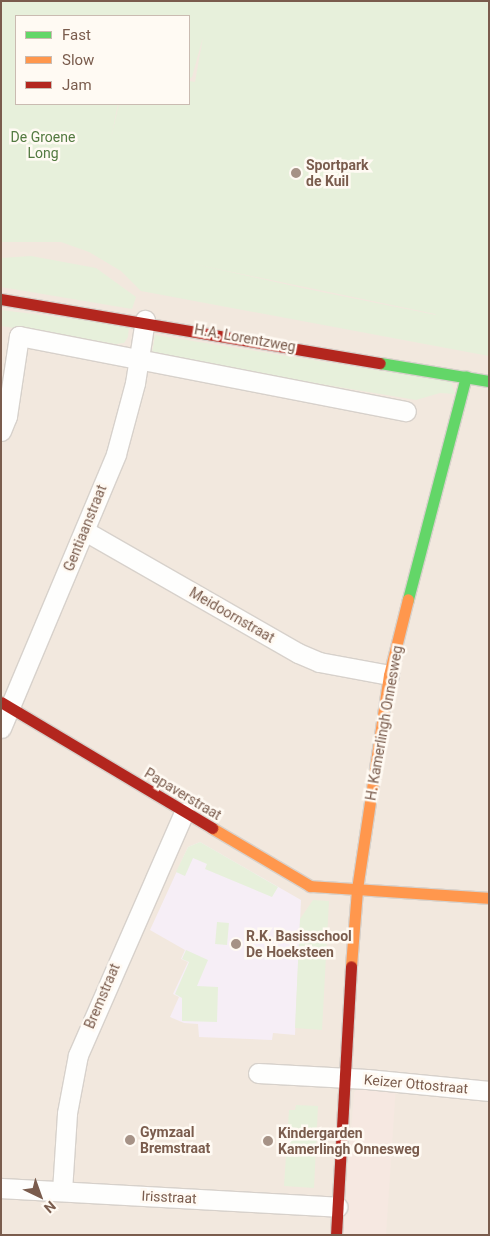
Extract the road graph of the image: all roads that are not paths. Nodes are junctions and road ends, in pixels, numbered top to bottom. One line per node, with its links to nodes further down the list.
1 (1, 299): 2 (street, H.A. Lorentzweg)
2 (145, 320): 3 (street, Gentiaanstraat); 4 (street, H.A. Lorentzweg)
3 (139, 361): 6 (street); 7 (street); 8 (street, Gentiaanstraat)
4 (466, 376): 5 (street, H.A. Lorentzweg); 9 (street, H. Kamerlingh Onnesweg)
5 (489, 381)
6 (406, 411)
7 (3, 420)
8 (85, 531): 9 (street, Meidoornstraat); 10 (street, Gentiaanstraat)
9 (389, 675): 13 (street, H. Kamerlingh Onnesweg)
10 (6, 705): 11 (street, Gentiaanstraat); 12 (street, Papaverstraat)
11 (1, 728)
12 (184, 812): 13 (street, Papaverstraat); 19 (street, Bremstraat)
13 (357, 889): 14 (street, Papaverstraat); 16 (street, H. Kamerlingh Onnesweg)
14 (489, 898)
15 (258, 1073): 16 (street)
16 (343, 1077): 17 (street, Keizer Ottostraat); 20 (street, H. Kamerlingh Onnesweg)
17 (489, 1091)
18 (1, 1188): 19 (street, Irisstraat)
19 (62, 1191): 20 (street, Irisstraat)
20 (337, 1207): 21 (street, H. Kamerlingh Onnesweg)
21 (336, 1235)

